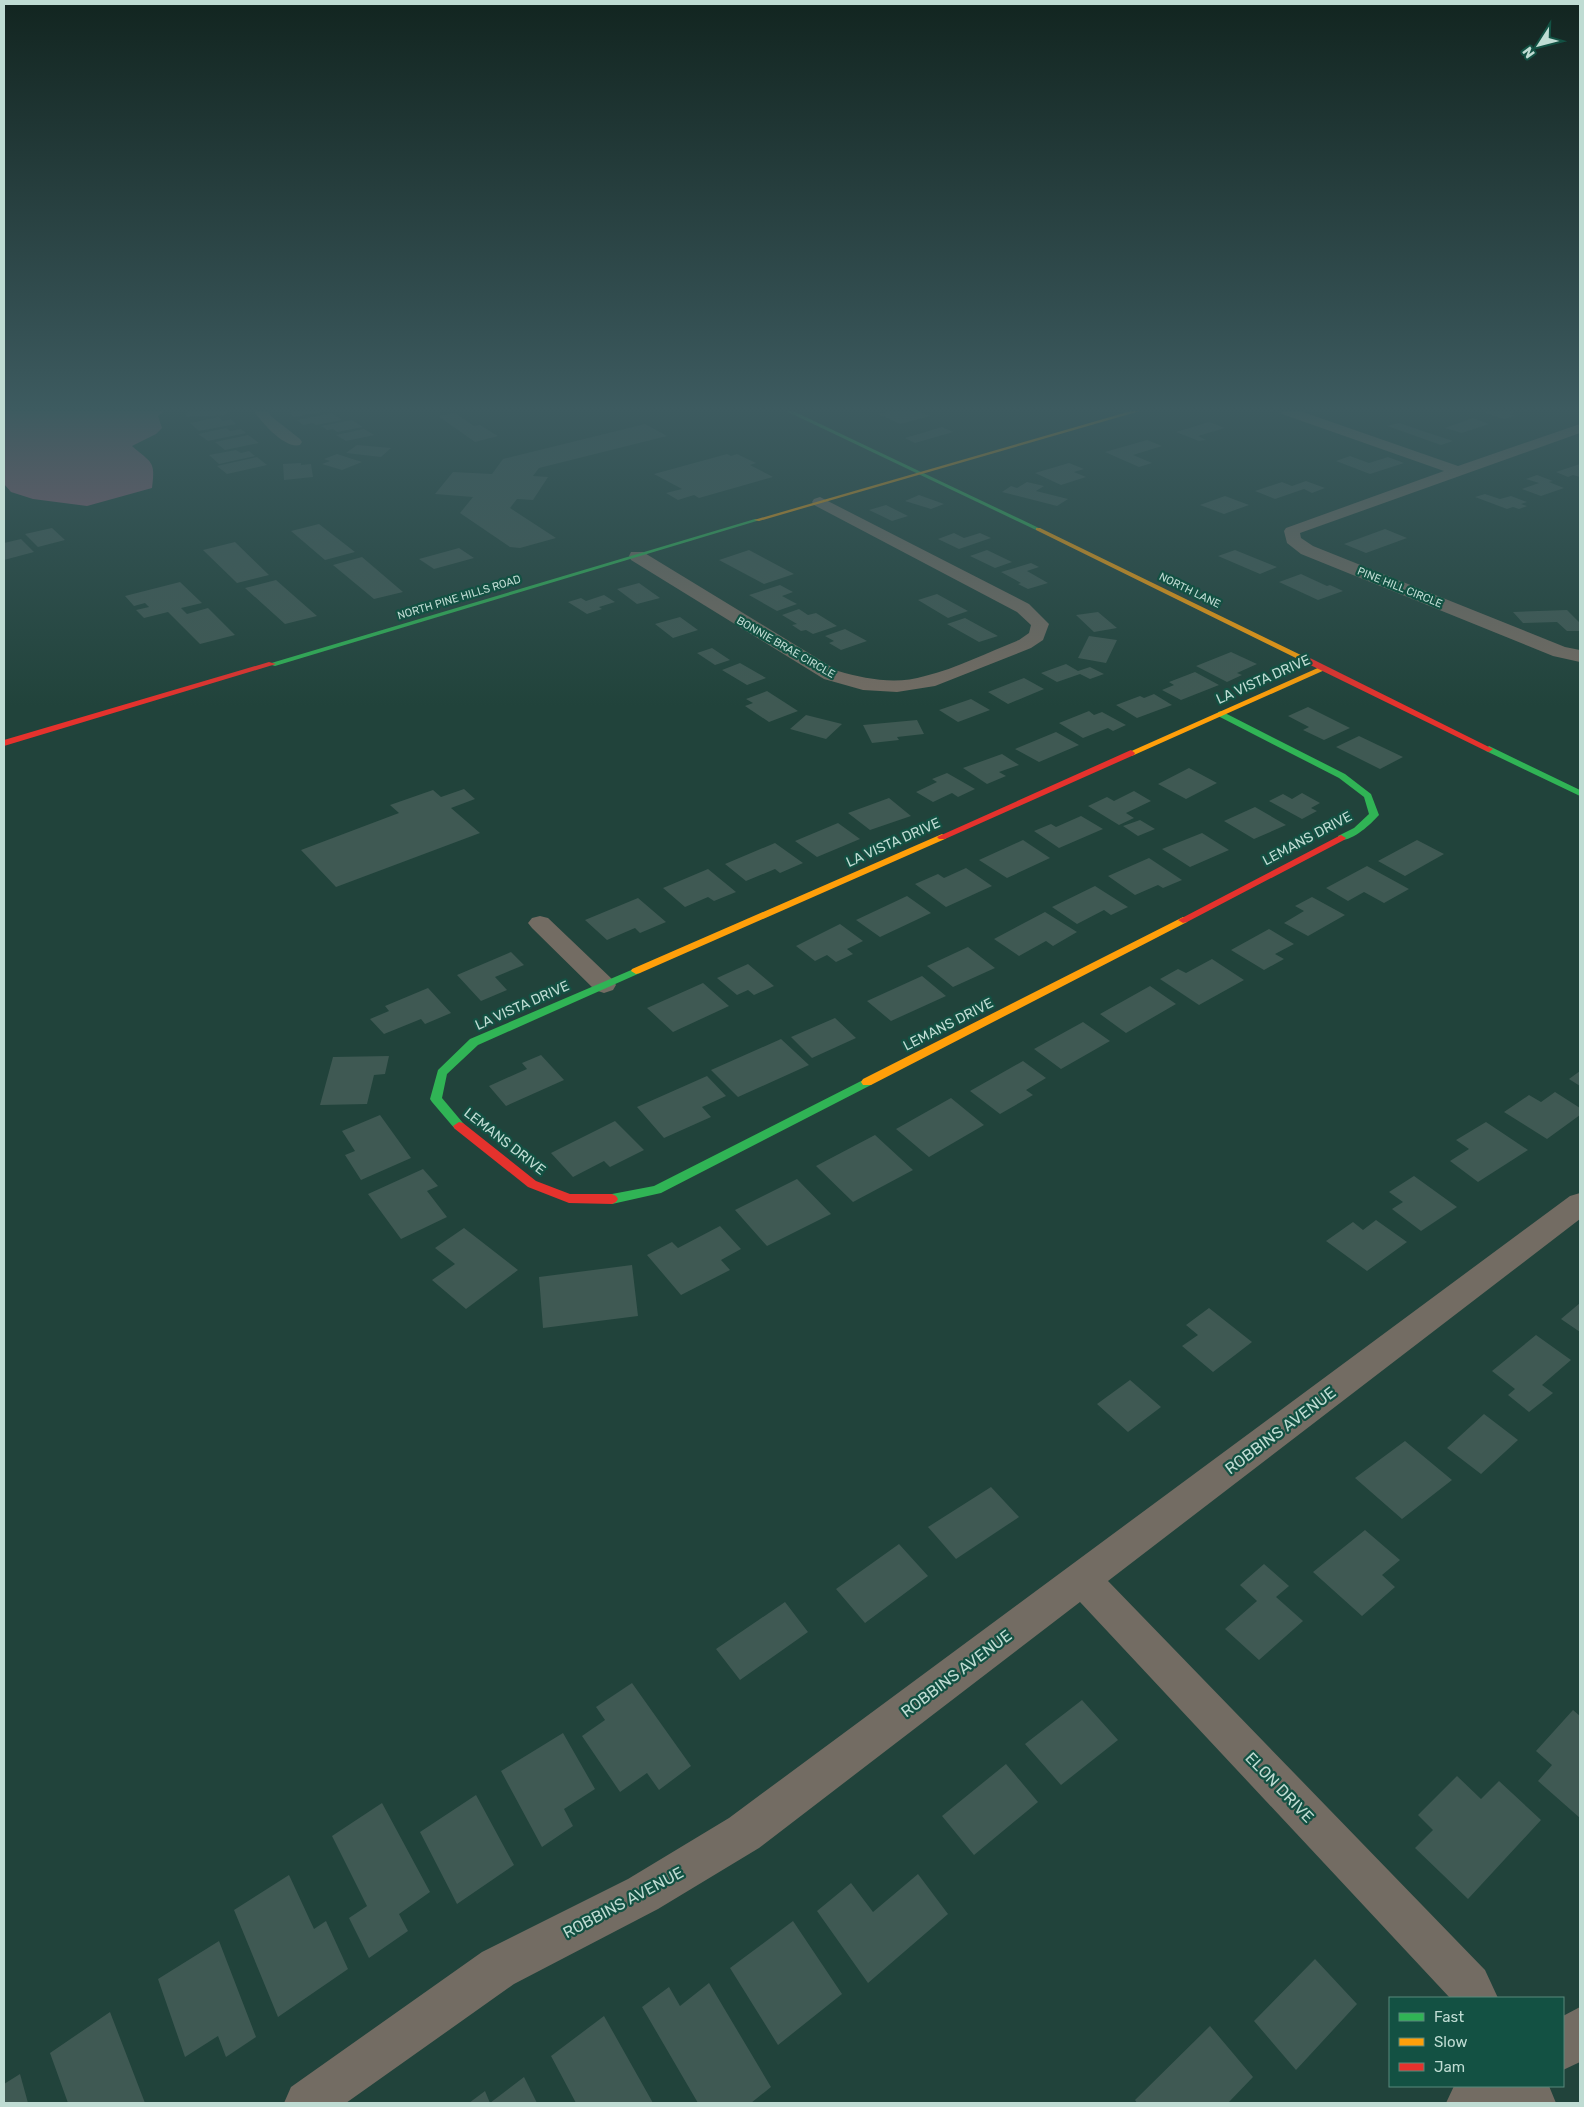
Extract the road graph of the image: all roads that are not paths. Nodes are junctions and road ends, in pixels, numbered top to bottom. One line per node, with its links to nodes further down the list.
1 (795, 509): 5 (street, NORTH PINE HILLS ROAD)
2 (834, 509): 5 (street, BONNIE BRAE CIRCLE)
3 (996, 509): 7 (street, NORTH LANE)
4 (1354, 509): 6 (street, PINE HILL CIRCLE)
5 (637, 556): 9 (street, NORTH PINE HILLS ROAD)
6 (1580, 656)
7 (1323, 669): 8 (street, LA VISTA DRIVE); 10 (street, NORTH LANE)
8 (1221, 714): 12 (street, LA VISTA DRIVE); 13 (street, LEMANS DRIVE)
9 (4, 743)
10 (1580, 793)
11 (540, 923): 12 (street)
12 (604, 986): 13 (street, LA VISTA DRIVE)
13 (474, 1042)
14 (1580, 1204): 15 (street, ROBBINS AVENUE)
15 (1082, 1579): 16 (street, ELON DRIVE); 21 (street, ROBBINS AVENUE)
16 (1475, 1997)
17 (1580, 2030): 18 (street)
18 (1564, 2046)
19 (1498, 2087): 22 (street)
20 (1524, 2087): 23 (street)
21 (307, 2103)
22 (1469, 2103)
23 (1533, 2103)

